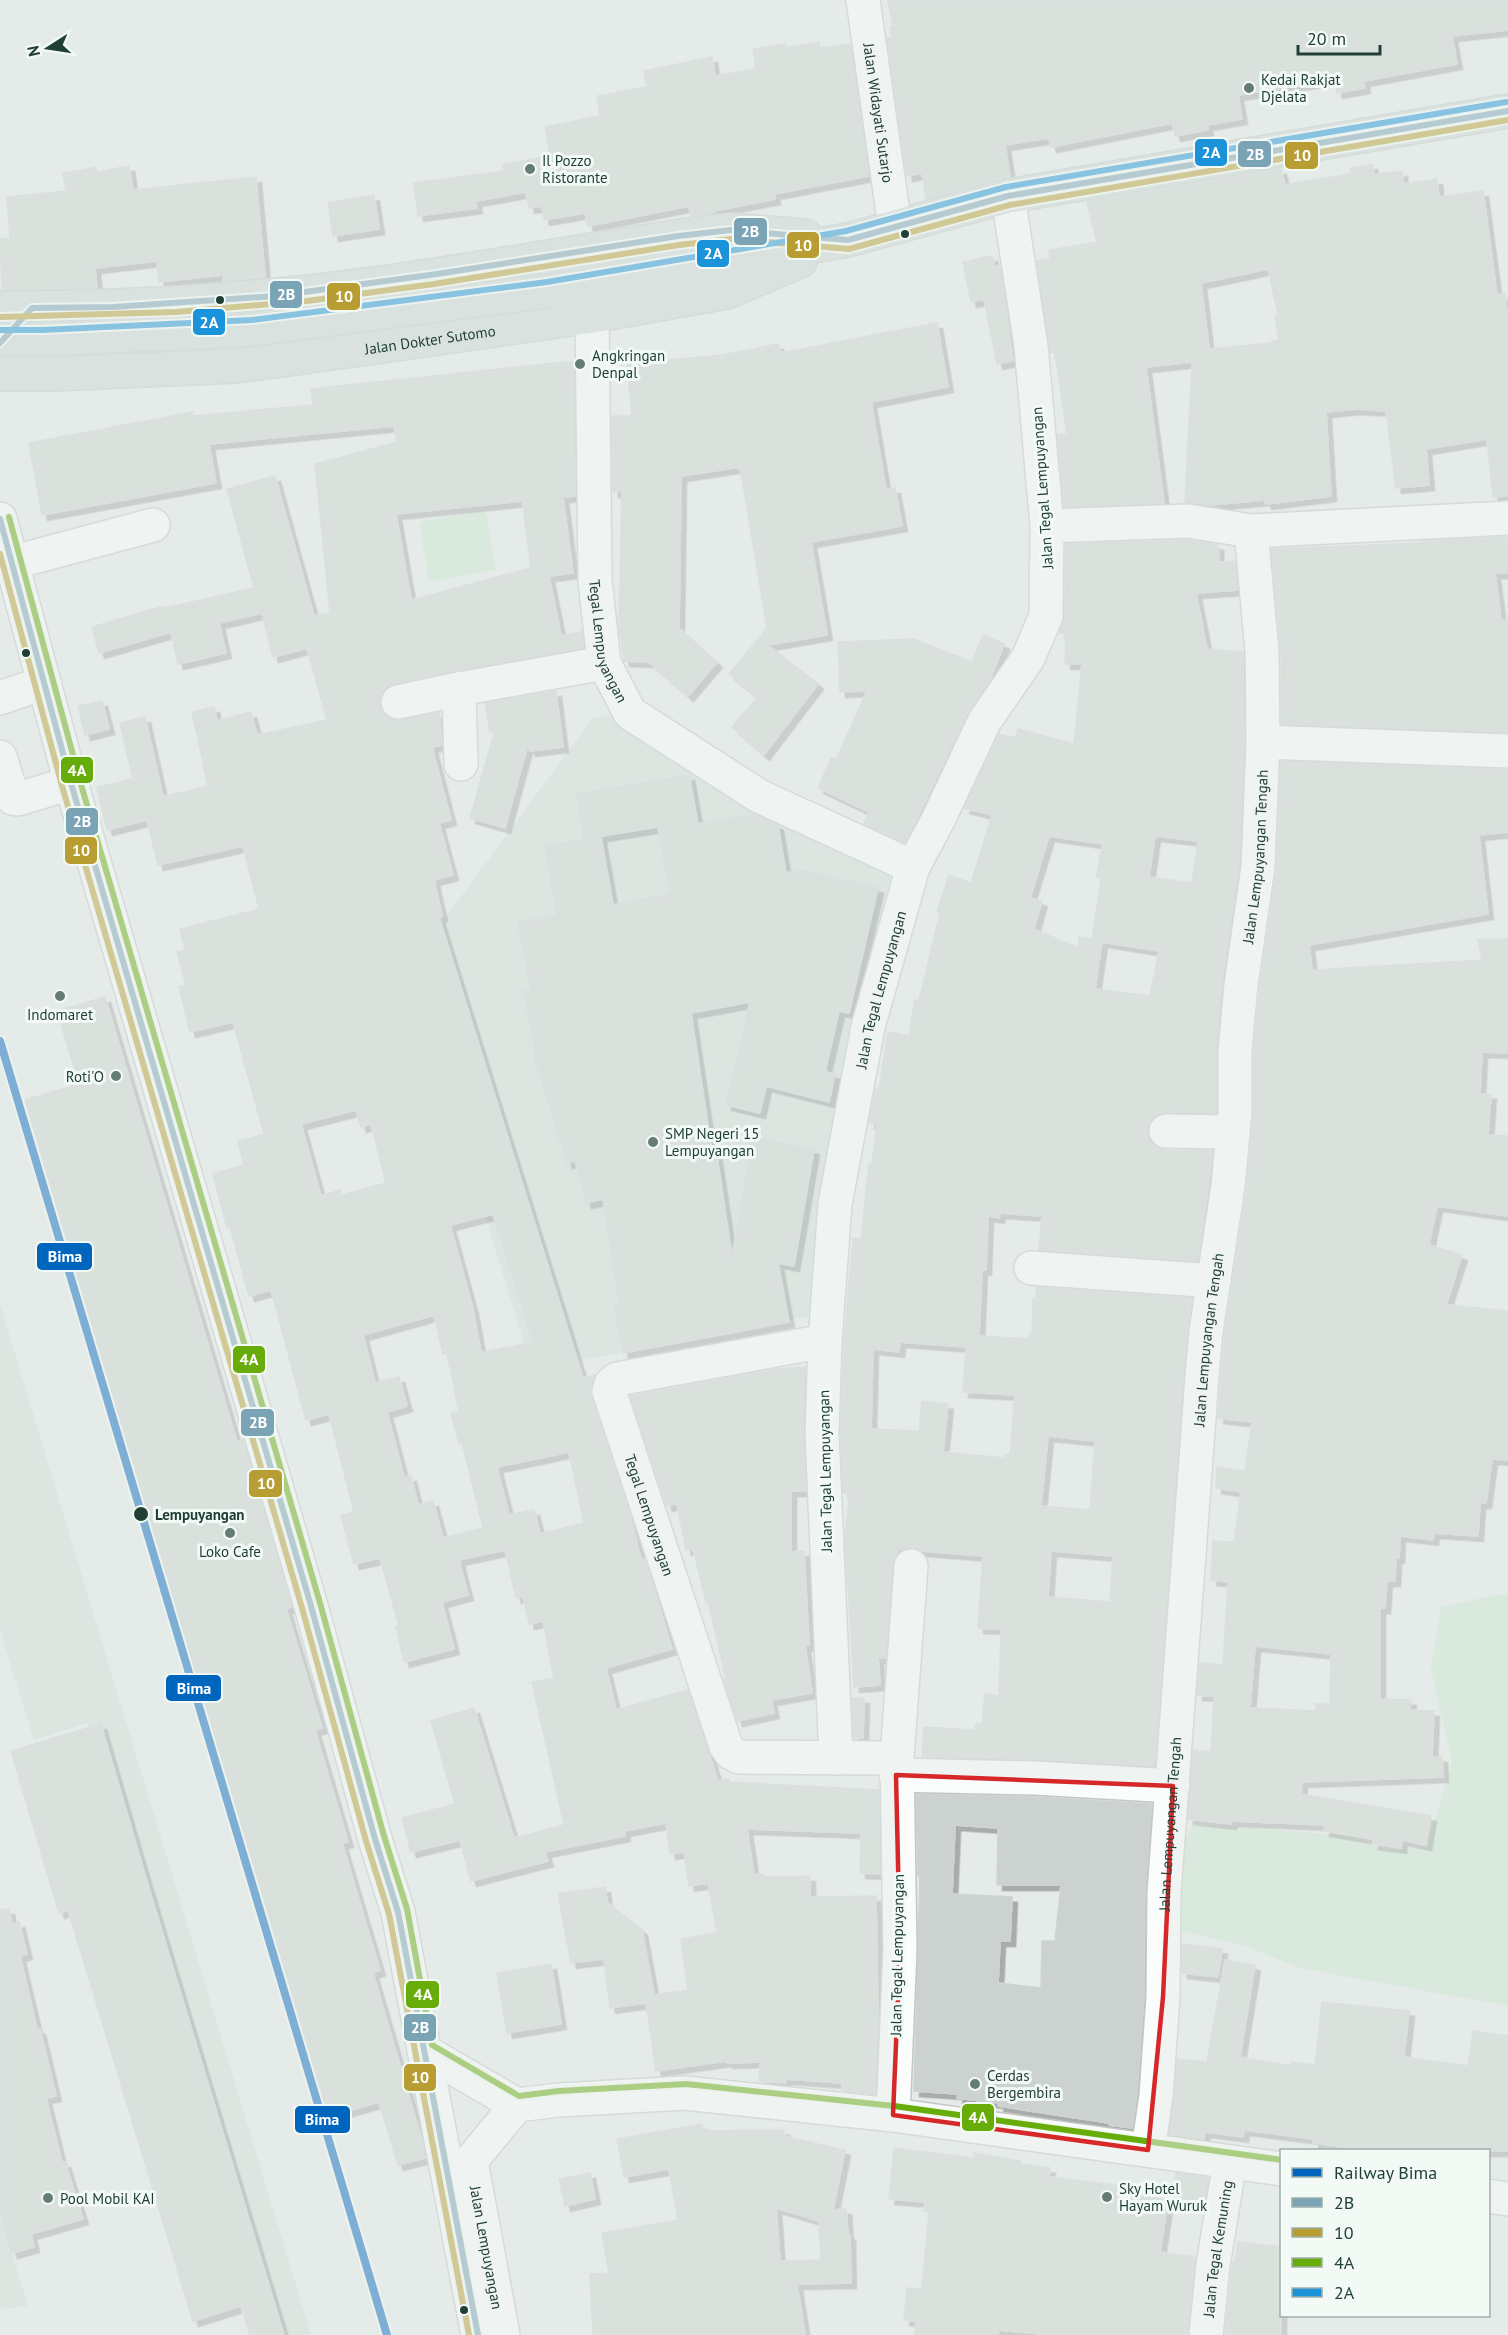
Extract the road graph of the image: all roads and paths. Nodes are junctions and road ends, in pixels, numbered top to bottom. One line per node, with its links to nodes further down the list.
1 (863, 0): 4 (street, Jalan Widayati Sutarjo)
2 (1508, 111): 3 (main road, Jalan Dokter Sutomo)
3 (1008, 196): 4 (main road, Jalan Dokter Sutomo); 15 (street, Jalan Tegal Lempuyangan)
4 (895, 227): 5 (main road, Jalan Dokter Sutomo)
5 (848, 240): 6 (main road, Jalan Dokter Sutomo); 8 (main road, Jalan Dokter Sutomo); 9 (main road, Jalan Dokter Sutomo, bridge)
6 (129, 305): 7 (main road, Jalan Dokter Sutomo); 10 (street)
7 (16, 308): 9 (street)
8 (592, 316): 10 (main road, Jalan Dokter Sutomo); 18 (street, Tegal Lempuyangan)
9 (0, 341)
10 (135, 370): 11 (main road, Jalan Dokter Sutomo)
11 (0, 374)
12 (1508, 518): 16 (street)
13 (0, 519): 17 (street, Jalan Lempuyangan)
14 (153, 525): 17 (street)
15 (1047, 526): 16 (street); 28 (street, Jalan Tegal Lempuyangan)
16 (1251, 531): 23 (street, Jalan Lempuyangan Tengah)
17 (11, 563): 19 (street, Jalan Lempuyangan)
18 (603, 663): 20 (street); 28 (street, Tegal Lempuyangan)
19 (44, 683): 21 (street); 27 (street, Jalan Lempuyangan)
20 (459, 689): 22 (street); 26 (street)
21 (0, 698)
22 (398, 702)
23 (1263, 742): 24 (street); 30 (street, Jalan Lempuyangan Tengah)
24 (1508, 751)
25 (0, 757): 27 (street)
26 (461, 764)
27 (71, 783): 38 (street, Jalan Lempuyangan)
28 (914, 867): 33 (street, Jalan Tegal Lempuyangan)
29 (1166, 1131): 30 (street)
30 (1233, 1132): 32 (street, Jalan Lempuyangan Tengah)
31 (1031, 1268): 32 (street)
32 (1214, 1281): 37 (street, Jalan Lempuyangan Tengah)
33 (825, 1341): 35 (street, Jalan Tegal Lempuyangan); 35 (street, Tegal Lempuyangan)
34 (911, 1566): 36 (street, Jalan Tegal Lempuyangan)
35 (836, 1758): 36 (street)
36 (896, 1767): 37 (street); 40 (street, Jalan Tegal Lempuyangan)
37 (1173, 1786): 41 (street, Jalan Lempuyangan Tengah)
38 (424, 2051): 39 (street); 45 (street, Jalan Lempuyangan)
39 (517, 2105): 40 (street); 42 (street)
40 (893, 2115): 41 (street)
41 (1148, 2150): 43 (street)
42 (471, 2161): 45 (street); 49 (street, Jalan Lempuyangan)
43 (1230, 2162): 44 (street); 50 (street, Jalan Tegal Kemuning)
44 (1280, 2169)
45 (450, 2186): 48 (street, Jalan Lempuyangan)
46 (1490, 2196): 47 (street)
47 (1508, 2199)
48 (478, 2335)
49 (503, 2335)
50 (1206, 2335)

